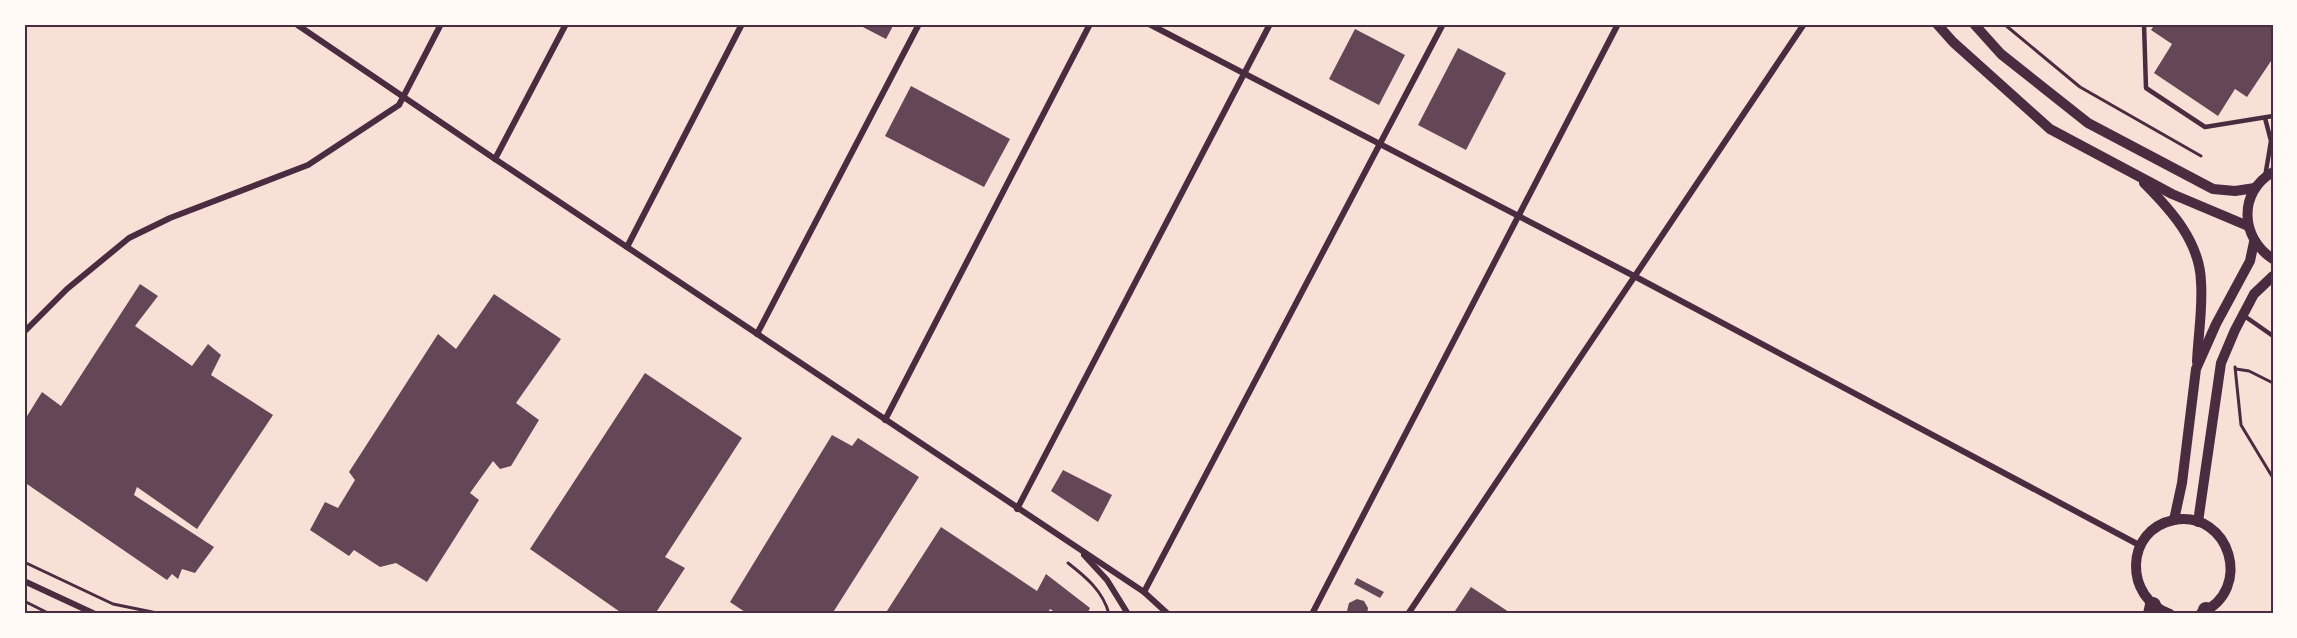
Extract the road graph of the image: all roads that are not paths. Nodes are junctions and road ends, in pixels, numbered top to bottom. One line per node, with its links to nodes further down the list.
1 (296, 24): 16 (street)
2 (441, 24): 16 (street)
3 (566, 24): 20 (street)
4 (742, 24): 27 (street)
5 (919, 24): 33 (street)
6 (1090, 24): 36 (street)
7 (1149, 24): 15 (street)
8 (1270, 24): 15 (street)
9 (1443, 24): 19 (street)
10 (1618, 24): 24 (street)
11 (1804, 24): 30 (street)
12 (1937, 24): 21 (street)
13 (1974, 24): 23 (street)
14 (2144, 24): 18 (lane)
15 (1245, 74): 19 (street); 37 (street)
16 (404, 96): 20 (street); 32 (street)
17 (2273, 116): 18 (lane)
18 (2265, 118): 22 (lane)
19 (1380, 144): 24 (street); 43 (street)
20 (495, 159): 27 (street)
21 (2135, 174): 25 (street); 35 (street)
22 (2269, 174): 23 (street)
23 (2255, 188): 25 (street)
24 (1518, 216): 30 (street); 51 (street)
25 (2248, 226): 26 (street)
26 (2254, 242): 28 (street); 35 (street)
27 (627, 247): 33 (street)
28 (2273, 259)
29 (2273, 276): 31 (street)
30 (1636, 277): 40 (street); 52 (street)
31 (2243, 315): 34 (lane); 39 (street)
32 (24, 332)
33 (758, 334): 36 (street)
34 (2273, 336)
35 (2196, 369): 38 (street)
36 (885, 420): 37 (street)
37 (1017, 508): 41 (street)
38 (2174, 520): 39 (street); 40 (street)
39 (2198, 522): 46 (street)
40 (2141, 546): 45 (street)
41 (1077, 548): 43 (street); 44 (street)
42 (24, 581): 47 (street)
43 (1144, 592): 50 (street)
44 (1120, 600): 48 (street); 49 (street)
45 (2152, 609): 53 (street)
46 (2204, 613)
47 (95, 614)
48 (1122, 614)
49 (1128, 614)
50 (1168, 614)
51 (1312, 614)
52 (1408, 614)
53 (2169, 614)

